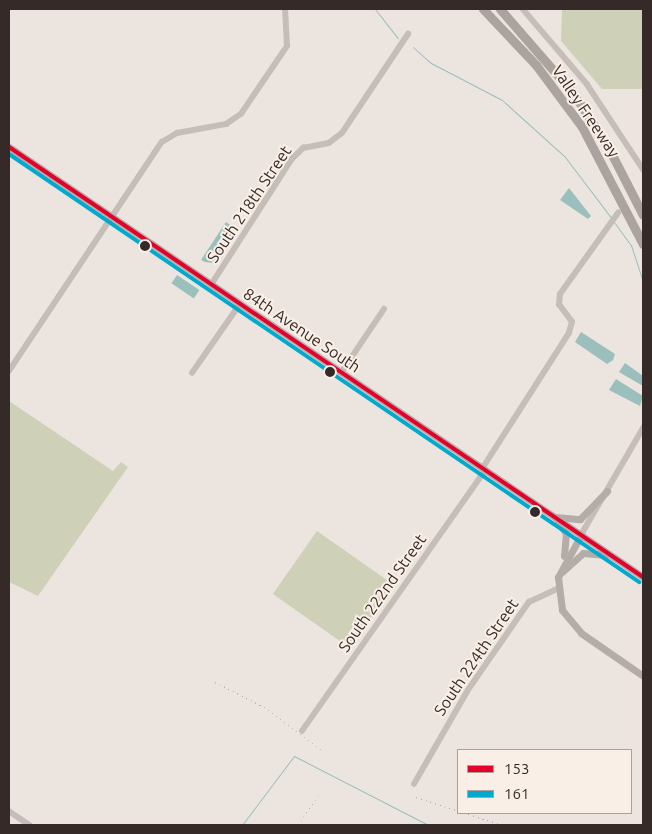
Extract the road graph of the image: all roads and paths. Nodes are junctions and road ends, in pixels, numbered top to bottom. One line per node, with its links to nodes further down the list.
1 (286, 9): 10 (street)
2 (483, 9): 11 (highway, Valley Freeway)
3 (500, 9): 8 (highway, Valley Freeway)
4 (523, 9): 7 (street)
5 (408, 34): 12 (street, South 218th Street)
6 (9, 147): 10 (main road, 84th Avenue South)
7 (643, 169)
8 (643, 215)
9 (613, 217): 19 (street, South 222nd Street)
10 (113, 218): 12 (main road, 84th Avenue South); 15 (street)
11 (643, 244)
12 (211, 285): 13 (main road, 84th Avenue South)
13 (240, 304): 16 (street); 17 (main road, 84th Avenue South)
14 (384, 308): 17 (street)
15 (9, 371)
16 (192, 373)
17 (341, 373): 19 (main road, 84th Avenue South)
18 (643, 428): 20 (street)
19 (484, 470): 21 (main road, 84th Avenue South); 29 (street, South 222nd Street)
20 (607, 491): 21 (main road); 22 (street)
21 (552, 516): 22 (main road, 84th Avenue South); 24 (main road)
22 (580, 535): 23 (main road, 84th Avenue South); 24 (main road)
23 (616, 559): 25 (main road); 26 (main road, 84th Avenue South)
24 (562, 566): 25 (main road)
25 (558, 577): 27 (main road)
26 (643, 577)
27 (557, 589): 28 (main road); 30 (street, South 224th Street)
28 (643, 676)
29 (302, 731)
30 (414, 784)
31 (9, 811): 32 (street)
32 (30, 825)

